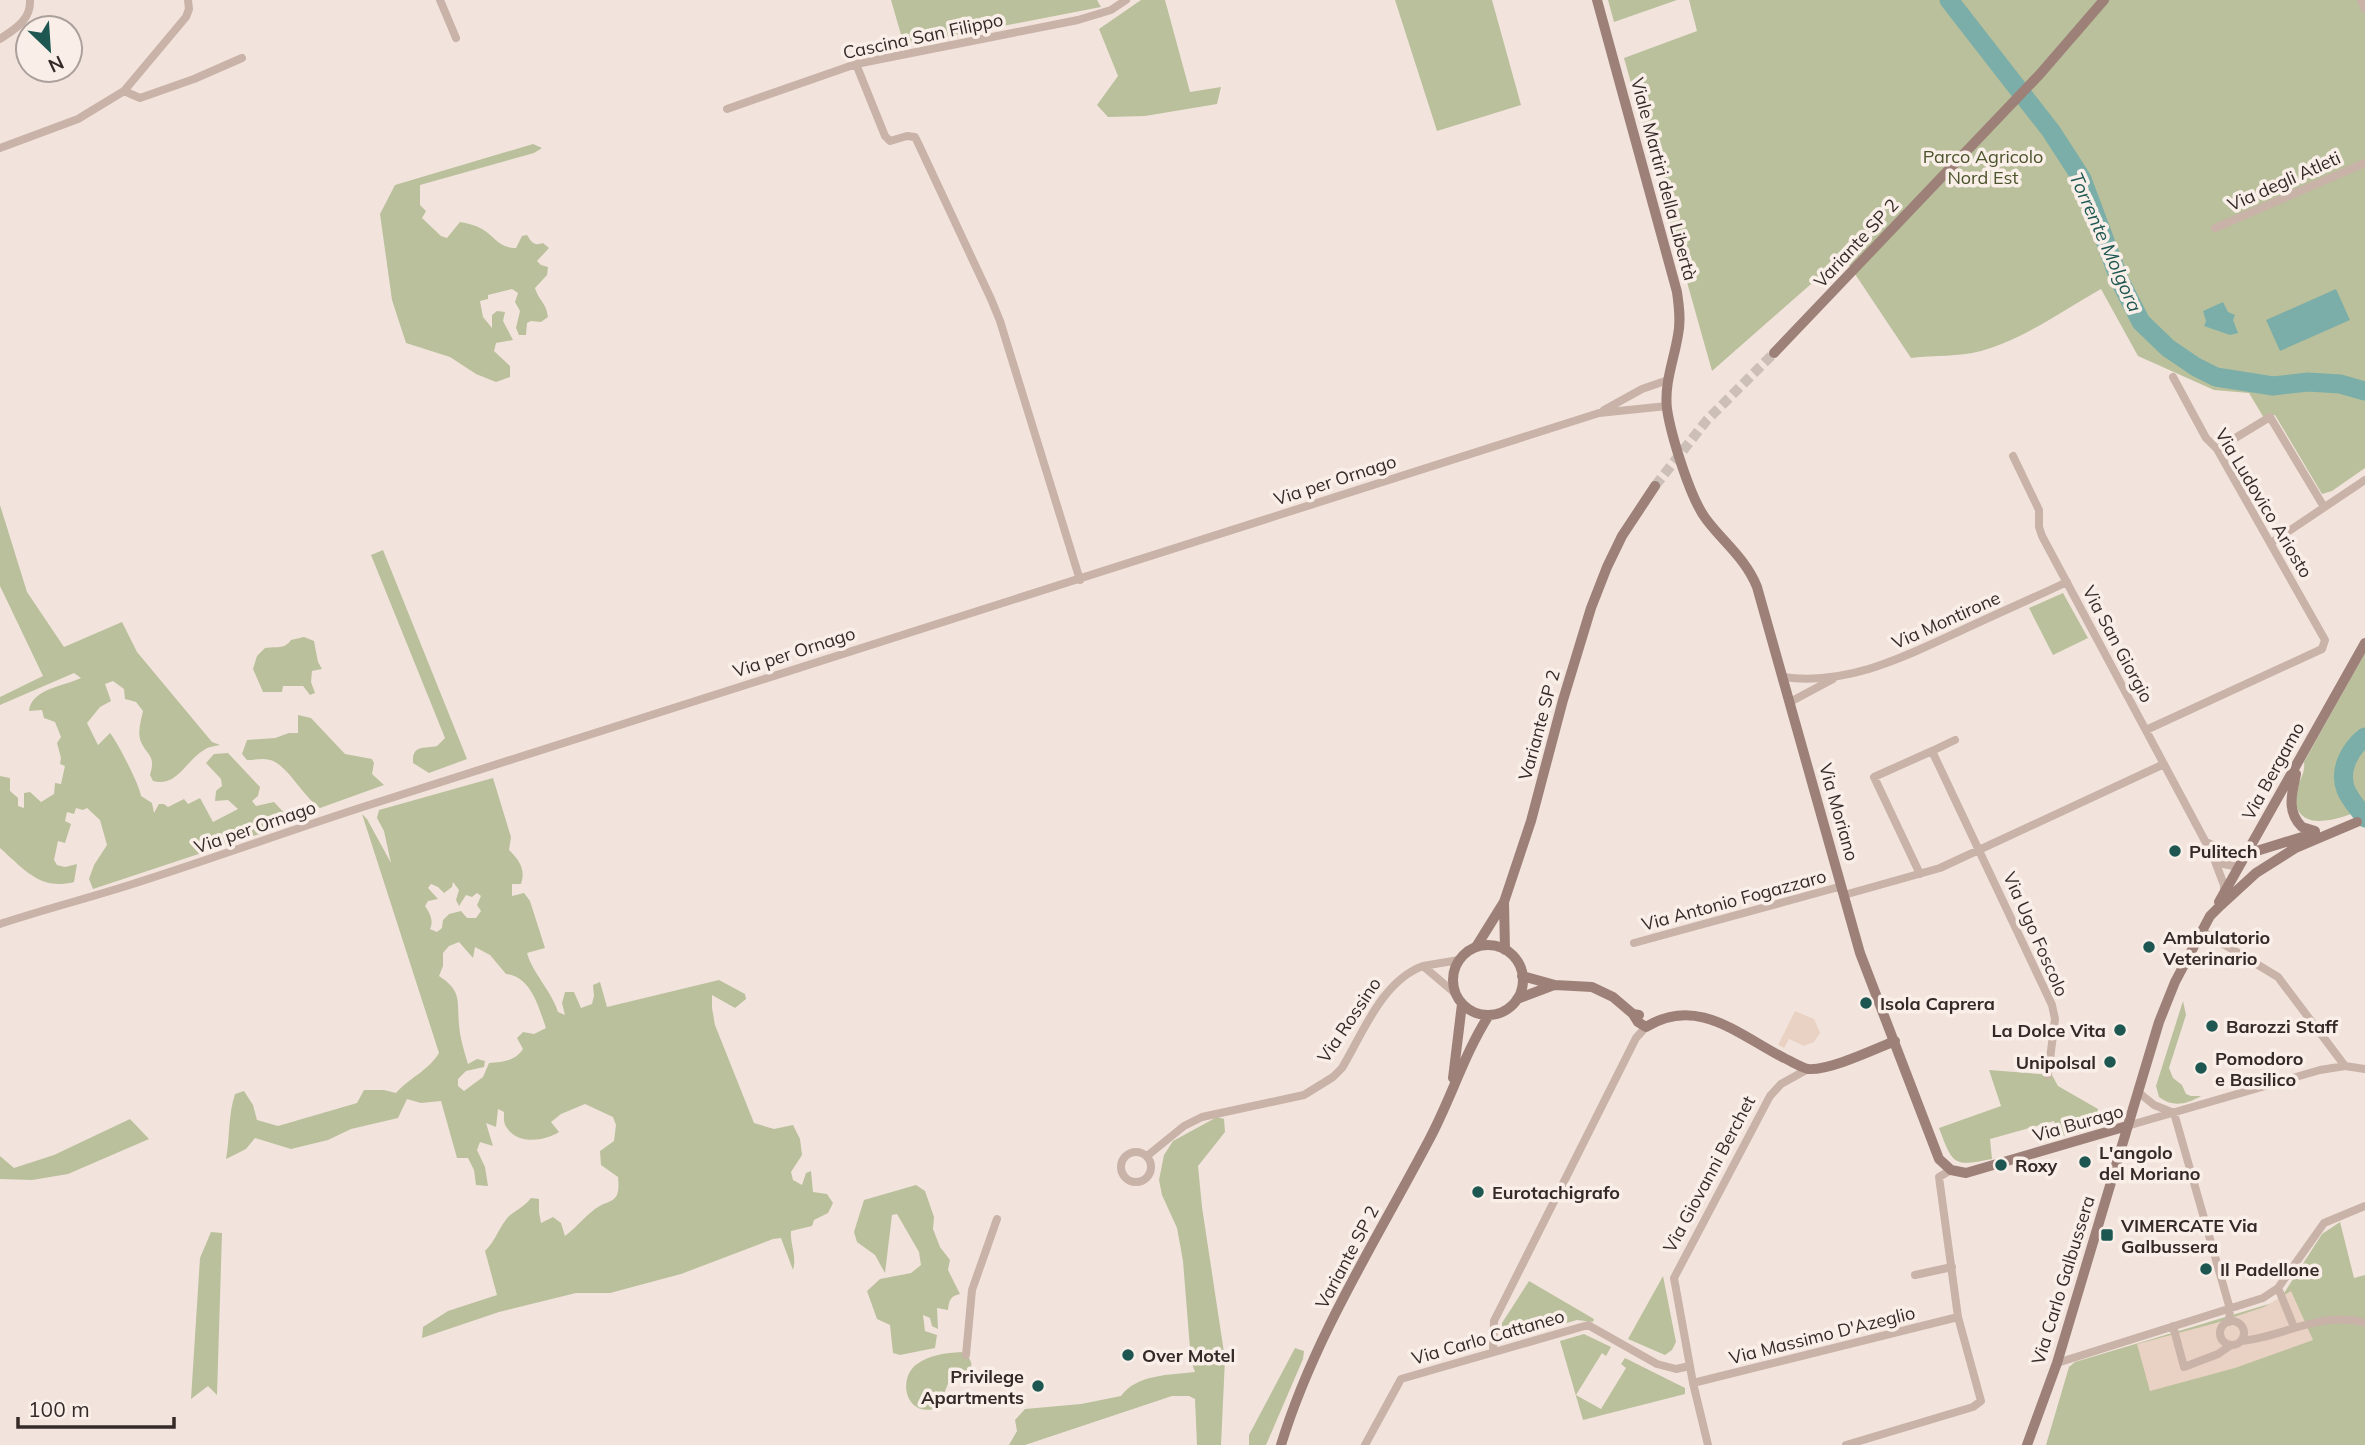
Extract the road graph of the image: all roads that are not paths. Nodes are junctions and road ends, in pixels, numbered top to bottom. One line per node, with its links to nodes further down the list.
1 (30, 0): 9 (street)
2 (188, 0): 13 (street)
3 (440, 0): 10 (street)
4 (1126, 0): 12 (street, Cascina San Filippo)
5 (1597, 0): 19 (street, Viale Martiri della Libertà)
6 (2104, 0): 18 (street, Variante SP 2)
7 (2361, 0): 8 (street)
8 (2365, 9)
9 (0, 38)
10 (456, 38)
11 (242, 58): 13 (street)
12 (856, 64): 14 (street, Cascina San Filippo); 29 (street)
13 (124, 91): 15 (street)
14 (727, 109)
15 (0, 148)
16 (2365, 163): 17 (street, Via degli Atleti)
17 (2215, 228)
18 (1774, 353)
19 (1669, 374): 21 (street, Via Moriano); 22 (street, Via per Ornago)
20 (2173, 377): 23 (street, Via Ludovico Ariosto)
21 (1667, 405): 22 (street, Via per Ornago); 32 (street, Via Moriano)
22 (1599, 413): 29 (street, Via per Ornago)
23 (2217, 449): 27 (street); 28 (street, Via Ludovico Ariosto)
24 (2013, 456): 30 (street, Via San Giorgio)
25 (2365, 480): 27 (street)
26 (1655, 486): 51 (street, Variante SP 2)
27 (2324, 507): 28 (street)
28 (2271, 543): 35 (street, Via Ludovico Ariosto)
29 (1080, 580): 53 (street, Via per Ornago)
30 (2067, 582): 33 (street, Via Montirone); 35 (street, Via San Giorgio)
31 (2365, 643): 38 (street, Via Bergamo)
32 (1783, 677): 33 (street); 34 (street, Via Moriano)
33 (1835, 678): 34 (street)
34 (1790, 702): 49 (street, Via Moriano)
35 (2146, 730): 39 (street, Via San Giorgio)
36 (1955, 740): 37 (street)
37 (1932, 751): 44 (street, Via Ugo Foscolo); 48 (street)
38 (2300, 760): 41 (street); 46 (street, Via Bergamo)
39 (2164, 764): 42 (street, Via San Giorgio); 44 (street)
40 (2361, 820): 41 (street, Via Carlo Galbussera); 43 (street, Via Carlo Galbussera)
41 (2321, 831): 46 (street, Via Carlo Galbussera)
42 (2208, 843): 45 (street, Via San Giorgio); 46 (street)
43 (2297, 847): 47 (street, Via Carlo Galbussera); 52 (street, Via Carlo Galbussera)
44 (1980, 849): 48 (street); 70 (street, Via Ugo Foscolo)
45 (2212, 854): 47 (street); 50 (street, Via San Giorgio)
46 (2247, 854): 47 (street, Via Bergamo)
47 (2239, 867): 50 (street, Via Bergamo)
48 (1920, 874): 49 (street)
49 (1843, 891): 55 (street, Via Antonio Fogazzaro); 66 (street, Via Moriano)
50 (2224, 892): 52 (street, Via Bergamo)
51 (1504, 902): 56 (street, Variante SP 2); 57 (street, Variante SP 2)
52 (2210, 916): 54 (street, Via Carlo Galbussera)
53 (0, 924)
54 (2202, 931): 67 (street); 72 (street, Via Carlo Galbussera)
55 (1634, 943)
56 (1476, 947): 57 (street); 58 (street, Variante SP 2)
57 (1505, 950): 60 (street)
58 (1460, 960): 59 (street, Via Rossino); 62 (street, Variante SP 2)
59 (1423, 966): 62 (street); 75 (street, Via Rossino)
60 (1522, 976): 61 (street); 63 (street)
61 (1555, 985): 63 (street); 65 (street)
62 (1459, 999): 64 (street); 71 (street, Variante SP 2)
63 (1517, 999): 64 (street)
64 (1489, 1015): 71 (street, Variante SP 2)
65 (1647, 1026): 68 (street); 90 (street)
66 (1894, 1038): 68 (street); 76 (street, Via Moriano)
67 (2345, 1066): 69 (street, Via Burago); 73 (street, Via Burago)
68 (1808, 1069): 93 (street, Via Giovanni Berchet)
69 (2365, 1069)
70 (2048, 1075)
71 (1452, 1090): 95 (street, Variante SP 2)
72 (2137, 1092): 73 (street, Via Burago); 74 (street, Via Carlo Galbussera)
73 (2174, 1113): 74 (street, Via Burago); 82 (street)
74 (2127, 1126): 76 (street, Via Burago); 92 (street, Via Carlo Galbussera)
75 (1147, 1156)
76 (1951, 1170): 79 (street)
77 (2365, 1206): 81 (street)
78 (997, 1219): 91 (street)
79 (1952, 1267): 80 (street); 83 (street)
80 (1914, 1275)
81 (2278, 1288): 82 (street); 87 (street)
82 (2230, 1309): 84 (street); 86 (street)
83 (1958, 1317): 94 (street, Via Massimo D'Azeglio); 98 (street)
84 (2230, 1322): 88 (street); 89 (street)
85 (2365, 1323): 87 (street)
86 (2173, 1326): 89 (street); 92 (street)
87 (2294, 1327): 88 (street)
88 (2241, 1341): 89 (street)
89 (2231, 1345)
90 (1493, 1351): 93 (street, Via Carlo Cattaneo); 96 (street, Via Carlo Cattaneo)
91 (966, 1355)
92 (2057, 1363): 99 (street, Via Carlo Galbussera)
93 (1690, 1366): 94 (street, Via Giovanni Berchet)
94 (1693, 1383): 97 (street, Via Giovanni Berchet)
95 (1281, 1445)
96 (1365, 1445)
97 (1708, 1445)
98 (1846, 1445)
99 (2027, 1445)

